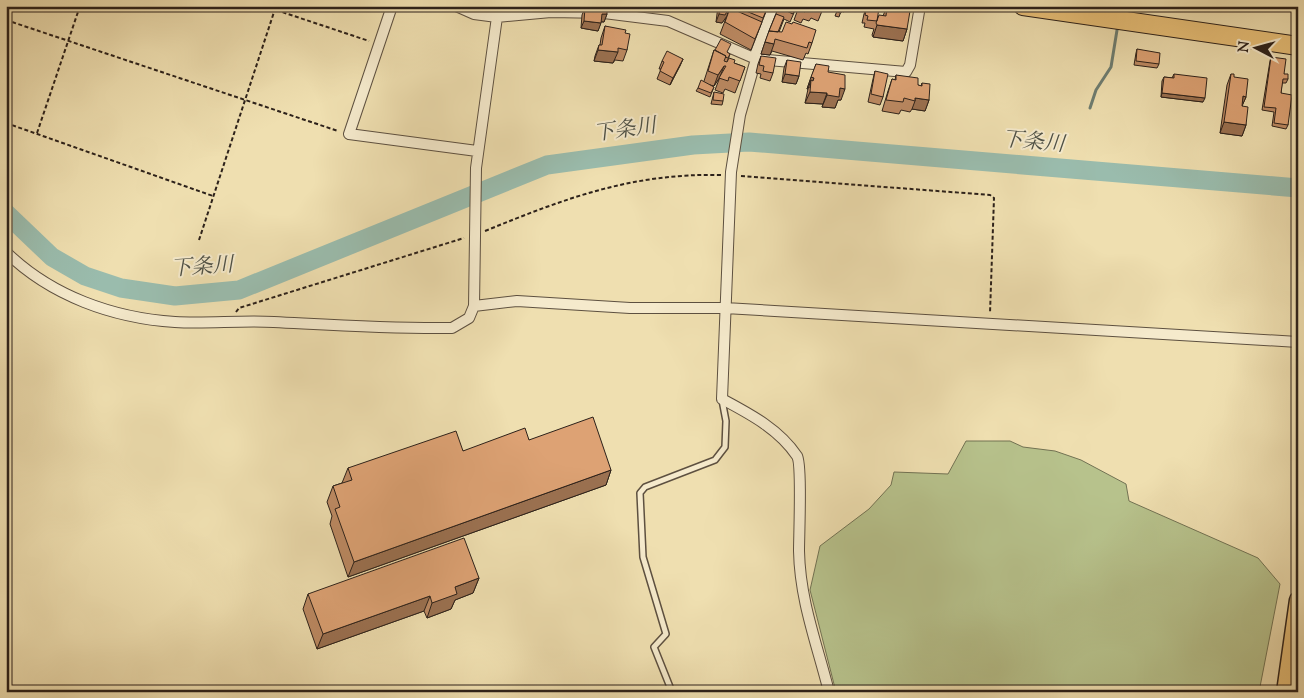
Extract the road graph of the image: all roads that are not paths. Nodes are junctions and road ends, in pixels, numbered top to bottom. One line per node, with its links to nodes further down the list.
1 (392, 6): 13 (street)
2 (456, 6): 9 (street)
3 (774, 6): 12 (street)
4 (920, 6): 12 (street)
5 (1023, 6): 8 (highway)
6 (605, 9): 7 (street); 12 (street)
7 (543, 10): 9 (street)
8 (1109, 10): 10 (highway); 11 (highway)
9 (497, 17): 13 (street)
10 (1298, 35)
11 (1298, 46)
12 (755, 58): 16 (street)
13 (477, 151): 15 (street)
14 (6, 252): 15 (street)
15 (474, 306): 16 (street)
16 (725, 308): 17 (street); 18 (street)
17 (1298, 342)
18 (722, 400): 20 (lane); 21 (street)
19 (1298, 600): 22 (main road)
20 (672, 692)
21 (829, 692)
22 (1285, 692)

